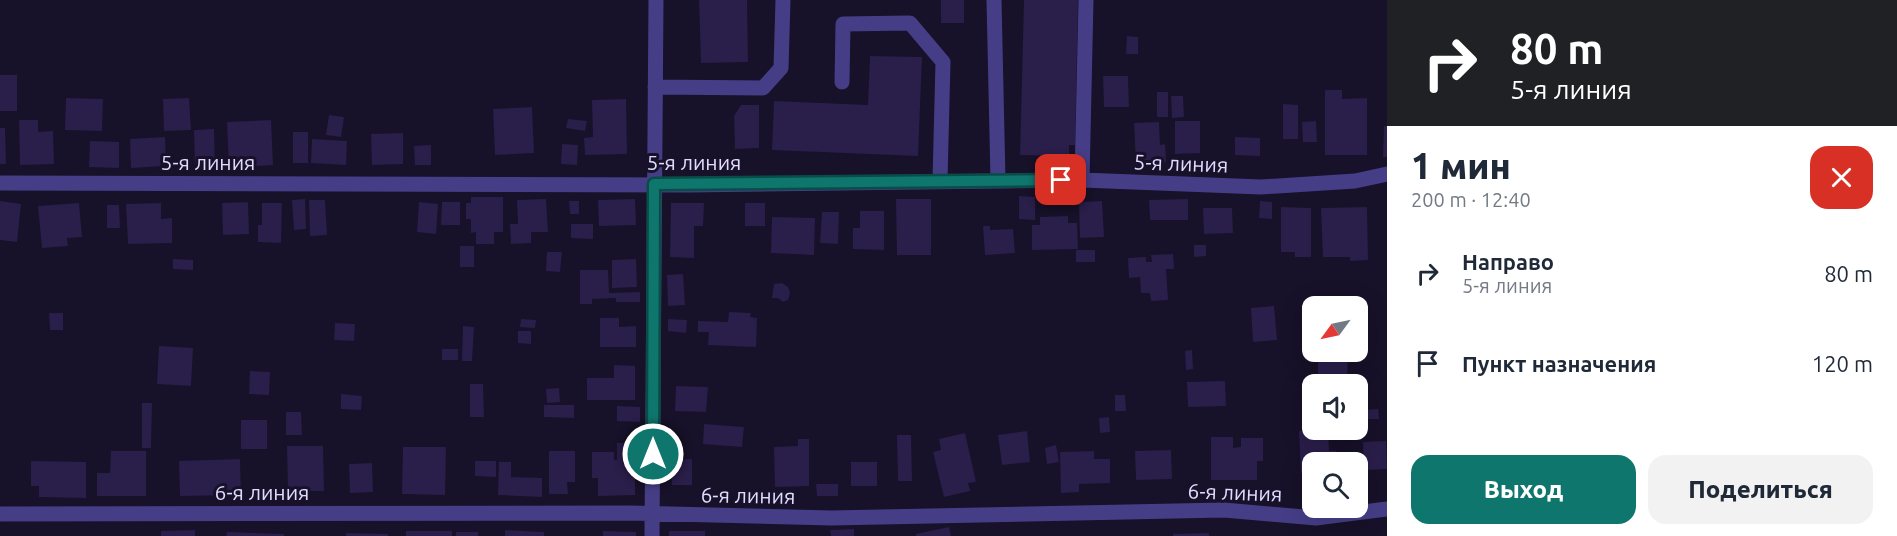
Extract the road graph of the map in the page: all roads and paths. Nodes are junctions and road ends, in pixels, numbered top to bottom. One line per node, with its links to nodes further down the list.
1 (656, 0): 6 (street)
2 (783, 0): 6 (street)
3 (994, 0): 9 (street)
4 (1086, 0): 10 (street)
5 (842, 82): 8 (street)
6 (655, 87): 12 (street)
7 (1387, 174): 10 (street, 5-я линия)
8 (940, 180): 9 (street, 5-я линия); 12 (street, 5-я линия)
9 (998, 180): 10 (street, 5-я линия)
10 (1082, 180)
11 (0, 183): 12 (street, 5-я линия)
12 (654, 184): 14 (street)
13 (1387, 509): 14 (street, 6-я линия)
14 (652, 513): 15 (street, 6-я линия); 16 (street)
15 (0, 514)
16 (652, 536)

